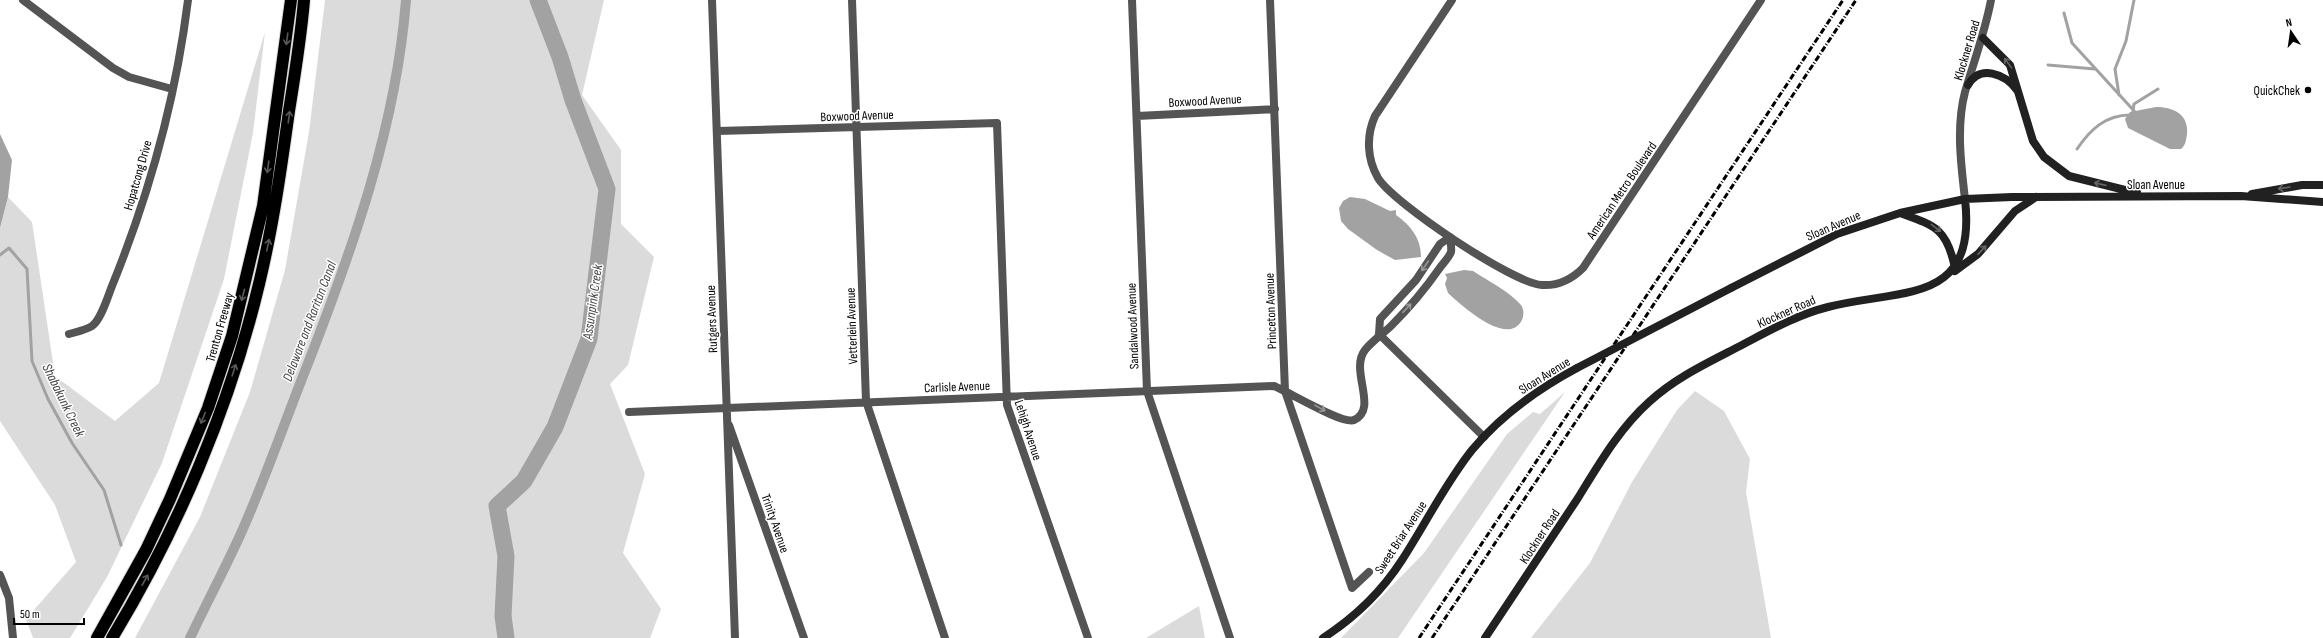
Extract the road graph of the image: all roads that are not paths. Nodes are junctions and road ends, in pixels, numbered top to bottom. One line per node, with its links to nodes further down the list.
1 (23, 0): 14 (street)
2 (188, 0): 14 (street, Hopatcong Drive)
3 (291, 0): 42 (highway, Trenton Freeway, one-way to 42)
4 (304, 0): 43 (highway, Trenton Freeway, one-way to 4)
5 (712, 0): 20 (street, Rutgers Avenue)
6 (852, 0): 19 (street, Vetterlein Avenue)
7 (1132, 0): 17 (street, Sandalwood Avenue)
8 (1270, 0): 16 (street, Princeton Avenue)
9 (1452, 0): 28 (street, American Metro Boulevard)
10 (1761, 0): 28 (street, American Metro Boulevard)
11 (1992, 0): 12 (street, Klockner Road)
12 (1983, 38): 13 (street, Klockner Road); 15 (main road, one-way to 12)
13 (1968, 85): 15 (main road); 25 (street, Klockner Road)
14 (172, 89): 30 (street, Hopatcong Drive)
15 (2020, 96): 22 (main road, one-way to 15)
16 (1275, 108): 17 (street, Boxwood Avenue); 33 (street, Princeton Avenue)
17 (1137, 116): 32 (street, Sandalwood Avenue)
18 (997, 123): 19 (street, Boxwood Avenue); 34 (street, Lehigh Avenue)
19 (856, 127): 20 (street, Boxwood Avenue); 35 (street, Vetterlein Avenue)
20 (717, 131): 37 (street, Rutgers Avenue)
21 (2323, 185): 23 (main road, Sloan Avenue, one-way to 23)
22 (2151, 196): 23 (main road, Sloan Avenue); 24 (main road, Sloan Avenue)
23 (2241, 196): 26 (main road, Sloan Avenue)
24 (2037, 197): 25 (main road, Sloan Avenue); 29 (main road, one-way to 24)
25 (1965, 199): 27 (main road, Sloan Avenue); 29 (main road, Klockner Road)
26 (2323, 202)
27 (1900, 213): 29 (main road, one-way to 29); 38 (main road, Sloan Avenue, bridge)
28 (1450, 237): 31 (street, one-way to 31); 31 (street, one-way to 28)
29 (1953, 271): 50 (main road, Klockner Road)
30 (69, 334)
31 (1379, 334): 33 (street, Carlisle Avenue, one-way to 31); 38 (street)
32 (1146, 391): 33 (street, Carlisle Avenue); 34 (street, Carlisle Avenue); 48 (street, Sandalwood Avenue)
33 (1285, 391): 39 (street, Princeton Avenue)
34 (1006, 396): 35 (street, Carlisle Avenue); 47 (street, Lehigh Avenue)
35 (866, 402): 37 (street, Carlisle Avenue); 46 (street, Vetterlein Avenue)
36 (629, 412): 37 (street, Carlisle Avenue)
37 (726, 412): 44 (street, Rutgers Avenue); 45 (street, Trinity Avenue)
38 (1484, 437): 49 (main road, Sweet Briar Avenue)
39 (1369, 572)
40 (0, 575): 41 (street)
41 (12, 638)
42 (97, 638)
43 (112, 638)
44 (734, 638)
45 (804, 638)
46 (946, 638)
47 (1088, 638)
48 (1230, 638)
49 (1323, 638)
50 (1485, 638)

